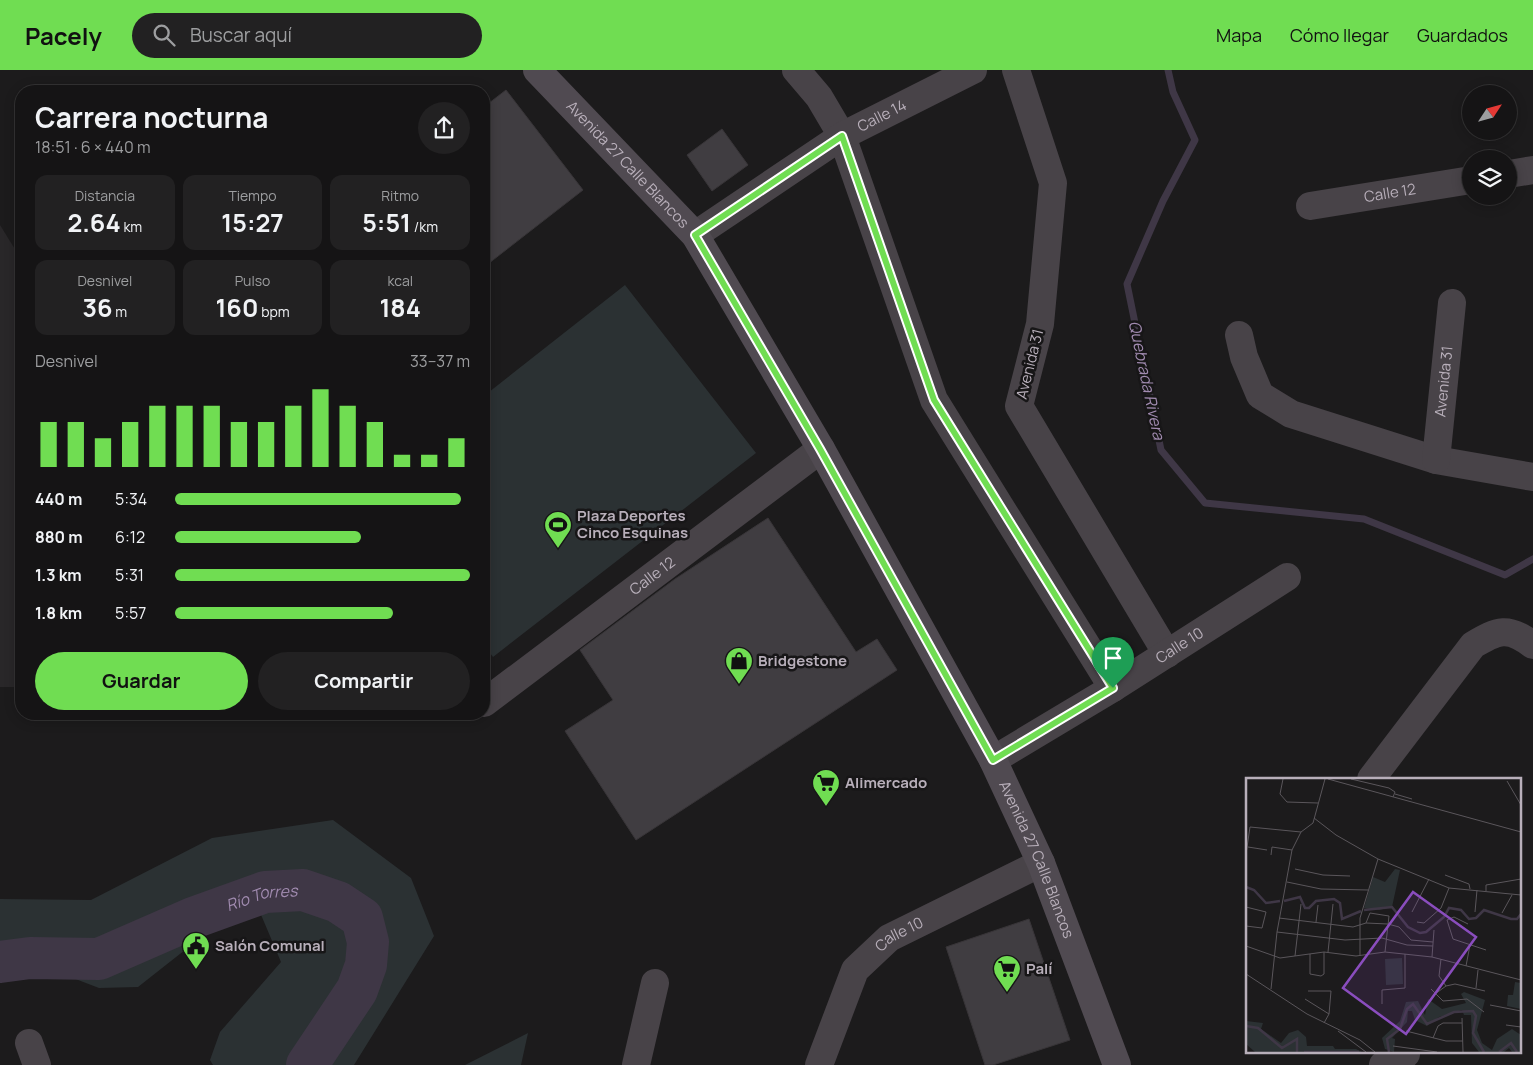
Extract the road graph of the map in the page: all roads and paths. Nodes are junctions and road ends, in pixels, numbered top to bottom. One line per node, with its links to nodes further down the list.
1 (537, 70): 10 (main road, Avenida 27 Calle Blancos)
2 (796, 70): 5 (street)
3 (973, 70): 5 (street, Calle 14)
4 (1016, 70): 18 (street, Avenida 31)
5 (842, 136): 10 (street, Calle 14); 19 (street)
6 (1533, 170): 7 (street)
7 (1517, 173)
8 (1462, 181): 9 (street, Calle 12)
9 (1310, 206)
10 (695, 235): 13 (main road, Avenida 27 Calle Blancos)
11 (1452, 303): 14 (street, Avenida 31)
12 (1239, 335): 14 (street)
13 (820, 449): 20 (street, Calle 12); 21 (main road, Avenida 27 Calle Blancos)
14 (1436, 460): 15 (street)
15 (1533, 477)
16 (1287, 577): 18 (street, Calle 10)
17 (1533, 644): 22 (street)
18 (1167, 654): 19 (street, Calle 10)
19 (1113, 688): 21 (street, Calle 10)
20 (490, 698)
21 (993, 760): 23 (main road, Avenida 27 Calle Blancos)
22 (1372, 778)
23 (1041, 863): 26 (street, Calle 10); 27 (main road, Avenida 27 Calle Blancos)
24 (656, 983): 25 (street)
25 (636, 1065)
26 (819, 1065)
27 (1117, 1065)

